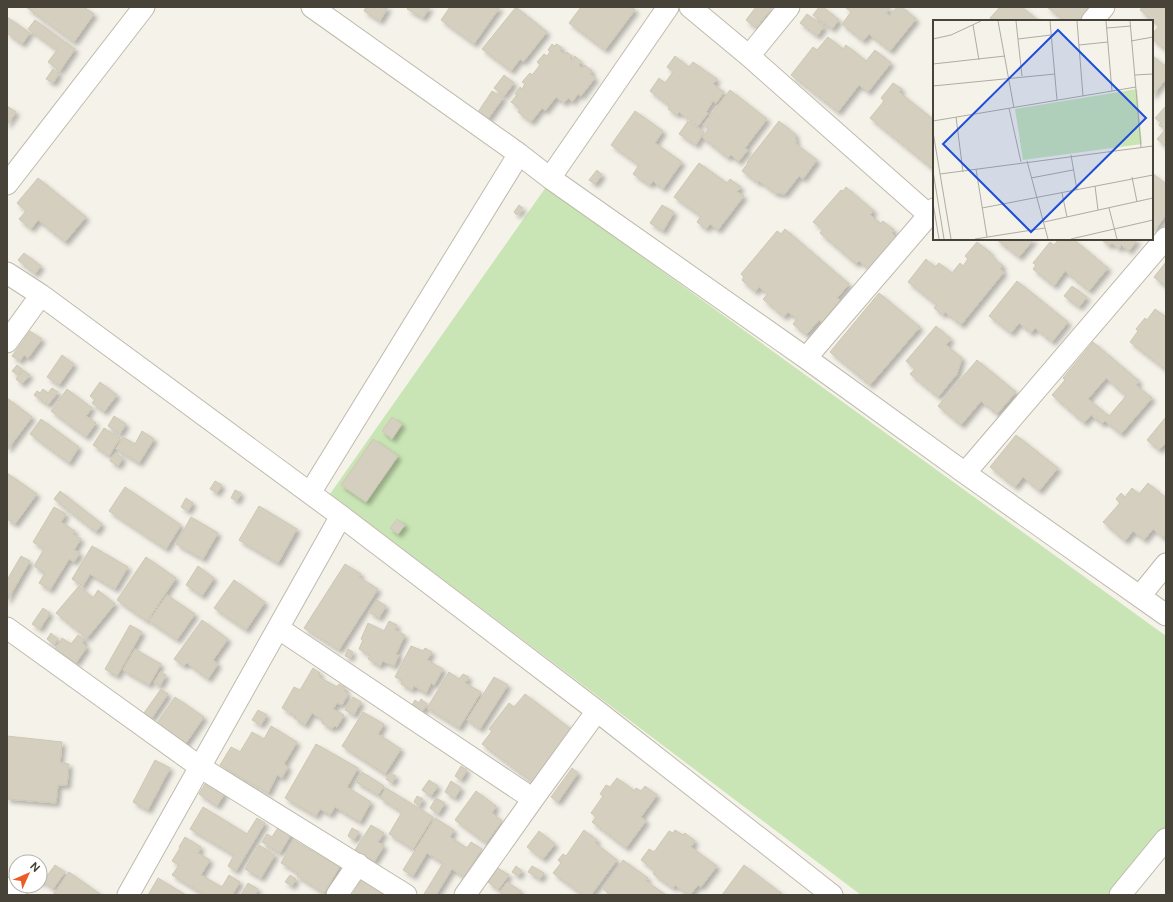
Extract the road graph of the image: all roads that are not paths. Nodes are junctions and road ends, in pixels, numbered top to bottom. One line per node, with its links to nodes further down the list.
1 (144, 7): 11 (street)
2 (312, 7): 9 (street)
3 (668, 7): 10 (street)
4 (690, 7): 8 (street)
5 (789, 7): 8 (street)
6 (1104, 7): 7 (street)
7 (1093, 20)
8 (749, 56): 12 (street)
9 (519, 154): 10 (street); 19 (street)
10 (550, 178): 17 (street)
11 (7, 184)
12 (931, 212): 17 (street)
13 (1166, 238): 18 (street)
14 (7, 273): 15 (street)
15 (41, 295): 16 (street); 19 (street)
16 (7, 342)
17 (806, 358): 18 (street)
18 (965, 473): 22 (street)
19 (310, 493): 20 (street)
20 (341, 516): 25 (street); 26 (street)
21 (1166, 564): 22 (street)
22 (1140, 596): 23 (street)
23 (1166, 615)
24 (7, 628): 27 (street)
25 (278, 628): 27 (street); 28 (street)
26 (597, 711): 28 (street); 37 (street)
27 (200, 767): 30 (street); 33 (street)
28 (533, 798): 36 (street)
29 (1166, 839): 38 (street)
30 (358, 864): 34 (street); 35 (street)
31 (7, 888): 32 (street)
32 (16, 895)
33 (128, 895)
34 (337, 895)
35 (406, 895)
36 (465, 895)
37 (832, 895)
38 (1120, 895)

